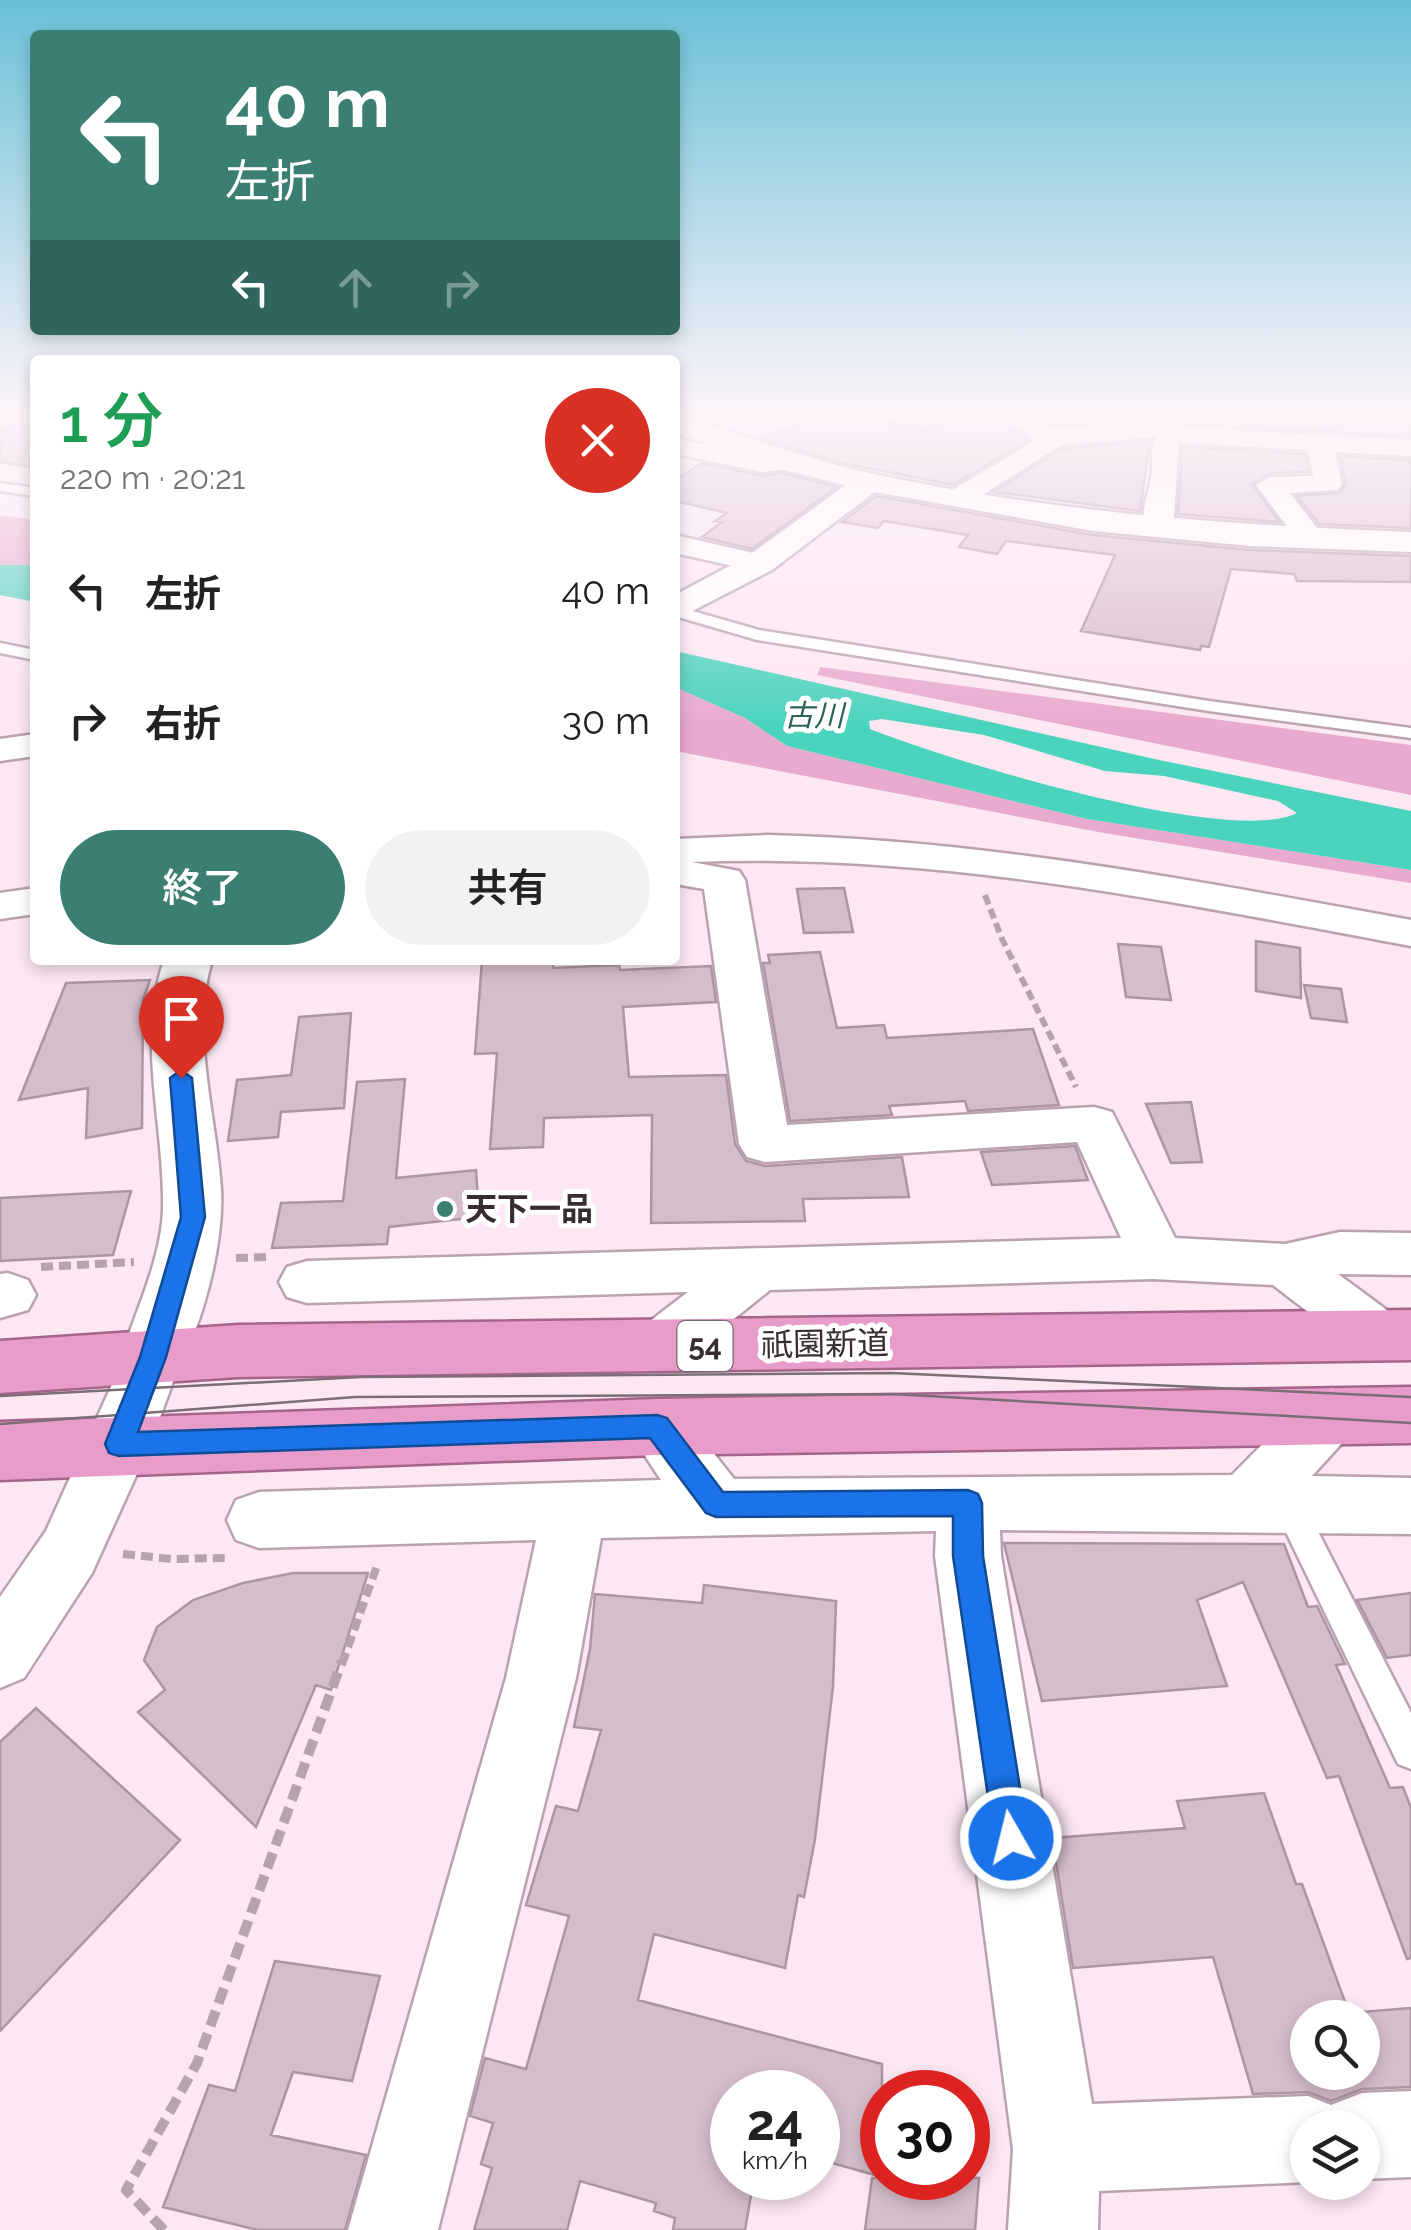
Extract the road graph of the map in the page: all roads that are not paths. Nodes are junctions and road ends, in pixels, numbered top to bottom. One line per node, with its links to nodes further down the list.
1 (820, 519): 9 (main road)
2 (1091, 519): 5 (main road)
3 (1158, 519): 5 (street)
4 (1296, 519): 6 (street)
5 (1158, 529): 6 (main road)
6 (1310, 538): 7 (main road)
7 (1411, 542)
8 (680, 545): 9 (street)
9 (760, 564): 10 (main road)
10 (680, 607)
11 (680, 612): 14 (lane)
12 (0, 648): 13 (lane)
13 (30, 654)
14 (1411, 733)
15 (30, 746): 16 (street)
16 (0, 750)
17 (680, 854): 21 (street)
18 (680, 857): 24 (street)
19 (30, 902): 20 (street)
20 (0, 906)
21 (1411, 933)
22 (186, 965): 30 (main road)
23 (1411, 1254): 25 (street)
24 (1153, 1258): 25 (street); 26 (street)
25 (1285, 1266): 28 (street)
26 (756, 1270): 27 (street); 29 (street)
27 (308, 1282)
28 (1395, 1335): 29 (highway, 祇園新道 / 54)
29 (658, 1347): 30 (highway, 祇園新道 / 54)
30 (153, 1357): 31 (highway, 祇園新道 / 54); 35 (street)
31 (0, 1367)
32 (1332, 1413): 33 (highway); 34 (highway); 37 (street)
33 (1411, 1415)
34 (657, 1426): 35 (highway); 39 (street)
35 (119, 1444): 36 (highway); 44 (street)
36 (0, 1451)
37 (1247, 1502): 38 (street); 40 (street)
38 (968, 1503): 39 (street); 49 (street)
39 (716, 1504): 41 (street)
40 (1411, 1506)
41 (574, 1510): 42 (street); 50 (street)
42 (259, 1520)
43 (1302, 1532): 45 (lane)
44 (0, 1655)
45 (1411, 1751)
46 (1411, 2134): 47 (street)
47 (1380, 2135)
48 (1290, 2143): 49 (street)
49 (1055, 2190)
50 (394, 2230)

